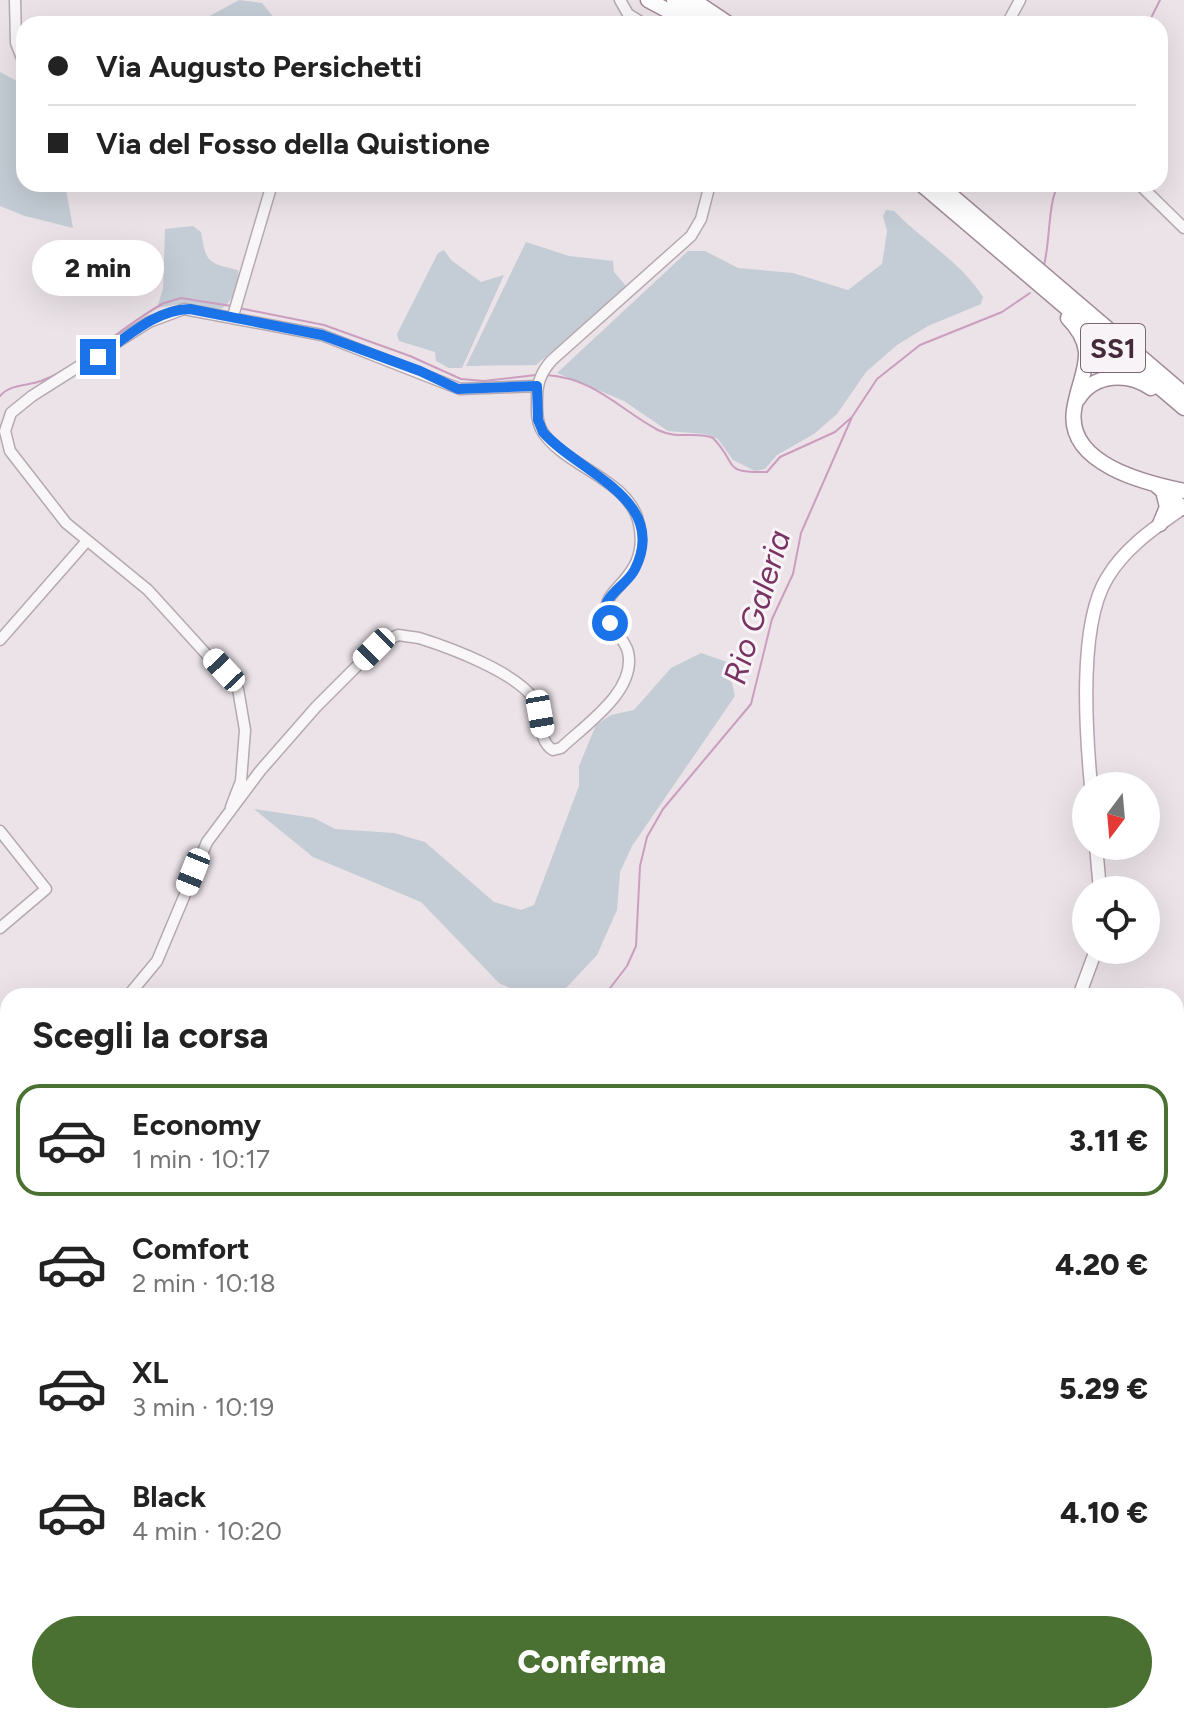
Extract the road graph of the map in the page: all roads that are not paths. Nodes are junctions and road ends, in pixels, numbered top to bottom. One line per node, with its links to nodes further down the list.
1 (15, 0): 10 (street)
2 (620, 0): 6 (street)
3 (648, 0): 7 (highway)
4 (674, 0): 8 (highway)
5 (693, 0): 9 (highway)
6 (635, 16)
7 (678, 16)
8 (698, 16)
9 (717, 16)
10 (16, 43)
11 (270, 192): 19 (street)
12 (708, 192): 20 (street)
13 (931, 192): 17 (highway, SS1)
14 (946, 192): 17 (highway, SS1)
15 (1150, 192): 16 (street)
16 (1184, 228)
17 (1007, 250): 18 (highway, SS1); 21 (highway, SS1)
18 (1042, 287): 22 (highway); 23 (highway, SS1)
19 (235, 310): 20 (street); 28 (street)
20 (540, 379): 31 (street)
21 (1184, 394)
22 (1076, 403): 24 (highway); 25 (highway)
23 (1184, 408)
24 (1184, 416)
25 (1168, 488): 26 (highway); 27 (highway)
26 (1184, 507): 27 (main road)
27 (1160, 524): 30 (main road)
28 (86, 542): 29 (street); 31 (street)
29 (0, 640)
30 (1090, 772)
31 (231, 812): 35 (street)
32 (0, 831): 33 (street)
33 (0, 928)
34 (1091, 964): 36 (main road)
35 (135, 988)
36 (1082, 988)

